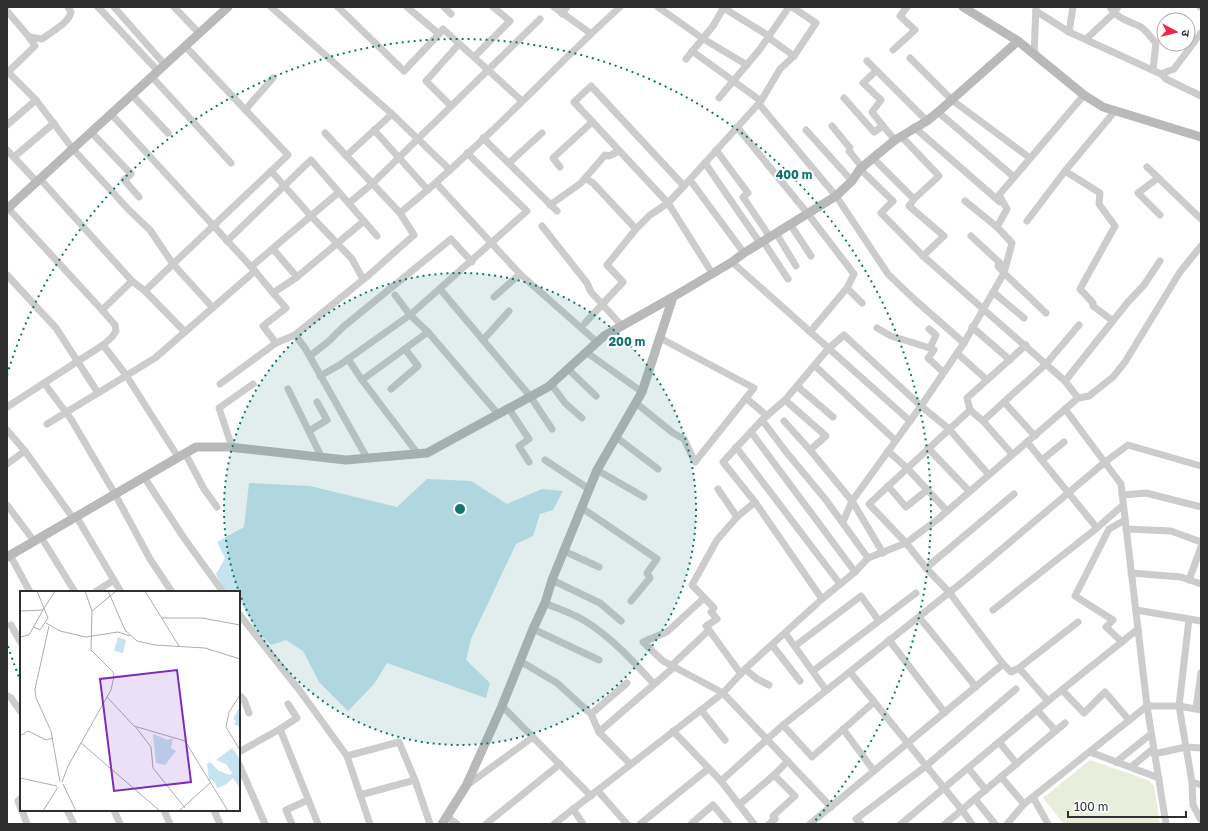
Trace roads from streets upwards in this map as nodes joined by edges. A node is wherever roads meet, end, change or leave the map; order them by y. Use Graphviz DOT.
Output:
graph roads {
  1 [pos="68,7"];
  2 [pos="98,7"];
  3 [pos="114,7"];
  4 [pos="174,7"];
  5 [pos="228,7"];
  6 [pos="271,7"];
  7 [pos="338,7"];
  8 [pos="407,7"];
  9 [pos="444,7"];
  10 [pos="493,7"];
  11 [pos="554,7"];
  12 [pos="567,7"];
  13 [pos="620,7"];
  14 [pos="658,7"];
  15 [pos="723,7"];
  16 [pos="790,7"];
  17 [pos="907,7"];
  18 [pos="964,7"];
  19 [pos="1073,7"];
  20 [pos="1118,7"];
  21 [pos="1036,9"];
  22 [pos="1112,10"];
  23 [pos="7,11"];
  24 [pos="451,14"];
  25 [pos="562,14"];
  26 [pos="540,19"];
  27 [pos="1069,32"];
  28 [pos="199,33"];
  29 [pos="590,33"];
  30 [pos="1201,33"];
  31 [pos="439,34"];
  32 [pos="29,37"];
  33 [pos="769,37"];
  34 [pos="702,38"];
  35 [pos="1086,39"];
  36 [pos="1018,41"];
  37 [pos="459,44"];
  38 [pos="185,46"];
  39 [pos="893,50"];
  40 [pos="692,51"];
  41 [pos="1034,55"];
  42 [pos="794,56"];
  43 [pos="474,57"];
  44 [pos="910,58"];
  45 [pos="686,59"];
  46 [pos="867,61"];
  47 [pos="746,65"];
  48 [pos="488,70"];
  49 [pos="1153,70"];
  50 [pos="158,71"];
  51 [pos="876,71"];
  52 [pos="7,72"];
  53 [pos="1161,74"];
  54 [pos="274,78"];
  55 [pos="733,81"];
  56 [pos="132,95"];
  57 [pos="1084,95"];
  58 [pos="1201,96"];
  59 [pos="718,98"];
  60 [pos="844,98"];
  61 [pos="36,100"];
  62 [pos="952,100"];
  63 [pos="522,101"];
  64 [pos="760,102"];
  65 [pos="451,106"];
  66 [pos="245,110"];
  67 [pos="1115,111"];
  68 [pos="938,112"];
  69 [pos="111,114"];
  70 [pos="392,114"];
  71 [pos="927,121"];
  72 [pos="591,122"];
  73 [pos="54,123"];
  74 [pos="7,125"];
  75 [pos="832,126"];
  76 [pos="883,126"];
  77 [pos="737,127"];
  78 [pos="914,127"];
  79 [pos="374,130"];
  80 [pos="806,130"];
  81 [pos="91,132"];
  82 [pos="168,133"];
  83 [pos="325,133"];
  84 [pos="542,133"];
  85 [pos="483,138"];
  86 [pos="898,138"];
  87 [pos="1201,138"];
  88 [pos="418,139"];
  89 [pos="73,149"];
  90 [pos="7,150"];
  91 [pos="716,150"];
  92 [pos="619,151"];
  93 [pos="467,153"];
  94 [pos="346,156"];
  95 [pos="14,157"];
  96 [pos="399,158"];
  97 [pos="873,158"];
  98 [pos="1030,158"];
  99 [pos="231,163"];
  100 [pos="509,163"];
  101 [pos="705,163"];
  102 [pos="560,167"];
  103 [pos="1147,167"];
  104 [pos="861,168"];
  105 [pos="450,170"];
  106 [pos="271,171"];
  107 [pos="1064,171"];
  108 [pos="1014,177"];
  109 [pos="585,178"];
  110 [pos="1158,178"];
  111 [pos="39,180"];
  112 [pos="690,180"];
  113 [pos="852,181"];
  114 [pos="436,183"];
  115 [pos="372,184"];
  116 [pos="284,186"];
  117 [pos="684,186"];
  118 [pos="428,190"];
  119 [pos="339,192"];
  120 [pos="836,196"];
  121 [pos="139,197"];
  122 [pos="914,199"];
  123 [pos="966,201"];
  124 [pos="668,202"];
  125 [pos="349,204"];
  126 [pos="550,205"];
  127 [pos="1005,206"];
  128 [pos="8,209"];
  129 [pos="557,211"];
  130 [pos="400,214"];
  131 [pos="808,214"];
  132 [pos="1160,215"];
  133 [pos="311,216"];
  134 [pos="1201,219"];
  135 [pos="364,221"];
  136 [pos="1027,221"];
  137 [pos="790,224"];
  138 [pos="214,226"];
  139 [pos="542,226"];
  140 [pos="997,227"];
  141 [pos="636,229"];
  142 [pos="378,236"];
  143 [pos="971,236"];
  144 [pos="767,239"];
  145 [pos="227,241"];
  146 [pos="336,243"];
  147 [pos="491,244"];
  148 [pos="1201,246"];
  149 [pos="273,249"];
  150 [pos="744,253"];
  151 [pos="811,256"];
  152 [pos="923,256"];
  153 [pos="1160,261"];
  154 [pos="472,262"];
  155 [pos="732,262"];
  156 [pos="173,264"];
  157 [pos="796,266"];
  158 [pos="253,269"];
  159 [pos="712,273"];
  160 [pos="1004,273"];
  161 [pos="520,274"];
  162 [pos="7,275"];
  163 [pos="297,277"];
  164 [pos="363,279"];
  165 [pos="788,279"];
  166 [pos="132,281"];
  167 [pos="847,288"];
  168 [pos="440,289"];
  169 [pos="145,291"];
  170 [pos="993,292"];
  171 [pos="273,293"];
  172 [pos="395,296"];
  173 [pos="494,297"];
  174 [pos="673,297"];
  175 [pos="862,303"];
  176 [pos="602,304"];
  177 [pos="213,308"];
  178 [pos="983,308"];
  179 [pos="102,310"];
  180 [pos="509,311"];
  181 [pos="1046,313"];
  182 [pos="410,315"];
  183 [pos="1024,318"];
  184 [pos="1113,321"];
  185 [pos="585,323"];
  186 [pos="1079,325"];
  187 [pos="622,326"];
  188 [pos="972,327"];
  189 [pos="877,328"];
  190 [pos="928,329"];
  191 [pos="185,332"];
  192 [pos="428,332"];
  193 [pos="810,332"];
  194 [pos="295,335"];
  195 [pos="660,338"];
  196 [pos="483,340"];
  197 [pos="597,342"];
  198 [pos="276,343"];
  199 [pos="964,343"];
  200 [pos="103,345"];
  201 [pos="1026,346"];
  202 [pos="930,348"];
  203 [pos="405,349"];
  204 [pos="828,349"];
  205 [pos="586,352"];
  206 [pos="957,353"];
  207 [pos="310,356"];
  208 [pos="348,358"];
  209 [pos="1010,360"];
  210 [pos="77,361"];
  211 [pos="1046,364"];
  212 [pos="815,366"];
  213 [pos="568,369"];
  214 [pos="944,372"];
  215 [pos="126,376"];
  216 [pos="320,376"];
  217 [pos="362,380"];
  218 [pos="987,380"];
  219 [pos="1064,381"];
  220 [pos="44,383"];
  221 [pos="220,384"];
  222 [pos="253,384"];
  223 [pos="551,384"];
  224 [pos="797,386"];
  225 [pos="288,388"];
  226 [pos="391,389"];
  227 [pos="642,392"];
  228 [pos="98,393"];
  229 [pos="530,396"];
  230 [pos="596,396"];
  231 [pos="746,398"];
  232 [pos="1078,398"];
  233 [pos="785,400"];
  234 [pos="317,402"];
  235 [pos="1004,402"];
  236 [pos="636,403"];
  237 [pos="921,406"];
  238 [pos="7,407"];
  239 [pos="509,408"];
  240 [pos="1065,409"];
  241 [pos="970,410"];
  242 [pos="67,412"];
  243 [pos="498,414"];
  244 [pos="834,417"];
  245 [pos="582,418"];
  246 [pos="764,418"];
  247 [pos="910,421"];
  248 [pos="983,421"];
  249 [pos="784,422"];
  250 [pos="47,424"];
  251 [pos="552,429"];
  252 [pos="949,429"];
  253 [pos="7,430"];
  254 [pos="309,431"];
  255 [pos="752,432"];
  256 [pos="1035,436"];
  257 [pos="616,437"];
  258 [pos="895,440"];
  259 [pos="1027,442"];
  260 [pos="1064,442"];
  261 [pos="232,447"];
  262 [pos="736,447"];
  263 [pos="928,448"];
  264 [pos="810,450"];
  265 [pos="25,451"];
  266 [pos="888,451"];
  267 [pos="418,454"];
  268 [pos="1012,454"];
  269 [pos="182,455"];
  270 [pos="322,458"];
  271 [pos="367,458"];
  272 [pos="545,460"];
  273 [pos="1042,460"];
  274 [pos="529,462"];
  275 [pos="1105,462"];
  276 [pos="7,464"];
  277 [pos="1201,466"];
  278 [pos="907,468"];
  279 [pos="658,469"];
  280 [pos="597,470"];
  281 [pos="988,474"];
  282 [pos="144,477"];
  283 [pos="888,486"];
  284 [pos="589,488"];
  285 [pos="718,489"];
  286 [pos="927,490"];
  287 [pos="969,491"];
  288 [pos="1068,492"];
  289 [pos="115,494"];
  290 [pos="1014,494"];
  291 [pos="1122,495"];
  292 [pos="644,497"];
  293 [pos="852,501"];
  294 [pos="755,502"];
  295 [pos="7,505"];
  296 [pos="1123,505"];
  297 [pos="217,507"];
  298 [pos="1201,507"];
  299 [pos="582,508"];
  300 [pos="947,511"];
  301 [pos="75,517"];
  302 [pos="737,517"];
  303 [pos="1125,520"];
  304 [pos="843,522"];
  305 [pos="1097,528"];
  306 [pos="1126,529"];
  307 [pos="37,539"];
  308 [pos="1201,542"];
  309 [pos="906,543"];
  310 [pos="1201,547"];
  311 [pos="564,550"];
  312 [pos="883,553"];
  313 [pos="9,556"];
  314 [pos="868,558"];
  315 [pos="1199,559"];
  316 [pos="599,567"];
  317 [pos="926,568"];
  318 [pos="855,572"];
  319 [pos="1131,573"];
  320 [pos="114,580"];
  321 [pos="552,580"];
  322 [pos="1189,580"];
  323 [pos="840,584"];
  324 [pos="1201,584"];
  325 [pos="29,591"];
  326 [pos="74,591"];
  327 [pos="97,591"];
  328 [pos="120,591"];
  329 [pos="171,591"];
  330 [pos="220,591"];
  331 [pos="949,592"];
  332 [pos="916,593"];
  333 [pos="704,598"];
  334 [pos="822,599"];
  335 [pos="631,601"];
  336 [pos="545,603"];
  337 [pos="993,610"];
  338 [pos="1136,610"];
  339 [pos="240,615"];
  340 [pos="919,617"];
  341 [pos="1189,619"];
  342 [pos="621,621"];
  343 [pos="880,621"];
  344 [pos="1201,621"];
  345 [pos="1078,622"];
  346 [pos="11,625"];
  347 [pos="533,628"];
  348 [pos="1138,629"];
  349 [pos="709,630"];
  350 [pos="785,633"];
  351 [pos="890,640"];
  352 [pos="20,641"];
  353 [pos="1122,642"];
  354 [pos="772,644"];
  355 [pos="794,646"];
  356 [pos="599,660"];
  357 [pos="520,661"];
  358 [pos="1003,664"];
  359 [pos="673,666"];
  360 [pos="1019,668"];
  361 [pos="813,671"];
  362 [pos="743,672"];
  363 [pos="850,672"];
  364 [pos="1201,673"];
  365 [pos="800,681"];
  366 [pos="627,683"];
  367 [pos="654,684"];
  368 [pos="769,685"];
  369 [pos="976,687"];
  370 [pos="1016,689"];
  371 [pos="826,690"];
  372 [pos="1062,690"];
  373 [pos="723,693"];
  374 [pos="7,696"];
  375 [pos="240,696"];
  376 [pos="1048,701"];
  377 [pos="874,702"];
  378 [pos="288,704"];
  379 [pos="502,706"];
  380 [pos="1147,706"];
  381 [pos="1179,706"];
  382 [pos="1199,709"];
  383 [pos="701,710"];
  384 [pos="1037,710"];
  385 [pos="20,711"];
  386 [pos="249,713"];
  387 [pos="945,713"];
  388 [pos="591,714"];
  389 [pos="1129,720"];
  390 [pos="1065,723"];
  391 [pos="783,725"];
  392 [pos="280,729"];
  393 [pos="843,729"];
  394 [pos="1056,731"];
  395 [pos="599,732"];
  396 [pos="672,732"];
  397 [pos="1152,734"];
  398 [pos="533,737"];
  399 [pos="768,739"];
  400 [pos="725,740"];
  401 [pos="999,742"];
  402 [pos="908,744"];
  403 [pos="1186,747"];
  404 [pos="1201,748"];
  405 [pos="240,751"];
  406 [pos="1154,751"];
  407 [pos="1090,752"];
  408 [pos="347,756"];
  409 [pos="788,761"];
  410 [pos="1116,762"];
  411 [pos="560,764"];
  412 [pos="630,764"];
  413 [pos="1017,764"];
  414 [pos="240,766"];
  415 [pos="926,766"];
  416 [pos="1131,767"];
  417 [pos="968,768"];
  418 [pos="708,769"];
  419 [pos="874,771"];
  420 [pos="774,775"];
  421 [pos="1001,777"];
  422 [pos="1158,778"];
  423 [pos="415,780"];
  424 [pos="721,781"];
  425 [pos="1192,782"];
  426 [pos="1201,785"];
  427 [pos="466,786"];
  428 [pos="944,788"];
  429 [pos="986,790"];
  430 [pos="598,791"];
  431 [pos="360,795"];
  432 [pos="590,796"];
  433 [pos="1033,797"];
  434 [pos="975,799"];
  435 [pos="308,800"];
  436 [pos="1024,804"];
  437 [pos="739,805"];
  438 [pos="831,807"];
  439 [pos="573,809"];
  440 [pos="962,810"];
  441 [pos="22,811"];
  442 [pos="68,811"];
  443 [pos="114,811"];
  444 [pos="164,811"];
  445 [pos="214,811"];
  446 [pos="908,818"];
  447 [pos="445,820"];
  448 [pos="1201,820"];
  449 [pos="856,822"];
  450 [pos="27,824"];
  451 [pos="74,824"];
  452 [pos="120,824"];
  453 [pos="170,824"];
  454 [pos="220,824"];
  455 [pos="265,824"];
  456 [pos="292,824"];
  457 [pos="318,824"];
  458 [pos="370,824"];
  459 [pos="430,824"];
  460 [pos="457,824"];
  461 [pos="486,824"];
  462 [pos="554,824"];
  463 [pos="583,824"];
  464 [pos="627,824"];
  465 [pos="640,824"];
  466 [pos="691,824"];
  467 [pos="729,824"];
  468 [pos="754,824"];
  469 [pos="769,824"];
  470 [pos="810,824"];
  471 [pos="901,824"];
  472 [pos="913,824"];
  473 [pos="945,824"];
  474 [pos="972,824"];
  475 [pos="995,824"];
  476 [pos="1009,824"];
  477 [pos="1048,824"];
  478 [pos="1166,824"];
  1 -- 32 [label="street"];
  2 -- 50 [label="street"];
  3 -- 50 [label="street"];
  4 -- 28 [label="street"];
  5 -- 28 [label="street"];
  6 -- 70 [label="street"];
  7 -- 31 [label="street"];
  8 -- 31 [label="street"];
  9 -- 24 [label="street"];
  10 -- 43 [label="street"];
  11 -- 25 [label="street"];
  12 -- 25 [label="street"];
  13 -- 29 [label="street"];
  14 -- 34 [label="street"];
  15 -- 33 [label="street"];
  15 -- 34 [label="street"];
  16 -- 33 [label="street"];
  16 -- 42 [label="street"];
  17 -- 39 [label="street"];
  18 -- 36 [label="street"];
  19 -- 27 [label="street"];
  20 -- 22 [label="street"];
  21 -- 27 [label="street"];
  21 -- 41 [label="street"];
  22 -- 35 [label="street"];
  22 -- 49 [label="street"];
  23 -- 32 [label="street"];
  25 -- 29 [label="street"];
  26 -- 48 [label="street"];
  27 -- 35 [label="street"];
  28 -- 38 [label="street"];
  29 -- 63 [label="street"];
  30 -- 53 [label="street"];
  31 -- 37 [label="street"];
  32 -- 52 [label="street"];
  33 -- 42 [label="street"];
  33 -- 47 [label="street"];
  34 -- 40 [label="street"];
  34 -- 47 [label="street"];
  35 -- 49 [label="street"];
  36 -- 41 [label="street"];
  36 -- 62 [label="street"];
  37 -- 43 [label="street"];
  37 -- 65 [label="street"];
  38 -- 50 [label="street"];
  38 -- 66 [label="street"];
  40 -- 45 [label="street"];
  40 -- 55 [label="street"];
  41 -- 57 [label="street"];
  42 -- 64 [label="street"];
  43 -- 48 [label="street"];
  44 -- 62 [label="street"];
  46 -- 51 [label="street"];
  47 -- 55 [label="street"];
  48 -- 63 [label="street"];
  48 -- 65 [label="street"];
  49 -- 53 [label="street"];
  50 -- 56 [label="street"];
  50 -- 99 [label="street"];
  51 -- 71 [label="street"];
  51 -- 76 [label="street"];
  52 -- 61 [label="street"];
  53 -- 58 [label="street"];
  54 -- 66 [label="street"];
  55 -- 59 [label="street"];
  55 -- 64 [label="street"];
  56 -- 69 [label="street"];
  56 -- 82 [label="street"];
  57 -- 67 [label="street"];
  57 -- 98 [label="street"];
  60 -- 76 [label="street"];
  61 -- 73 [label="street"];
  61 -- 74 [label="street"];
  62 -- 68 [label="street"];
  62 -- 98 [label="street"];
  63 -- 85 [label="street"];
  64 -- 77 [label="street"];
  64 -- 120 [label="street"];
  65 -- 88 [label="street"];
  66 -- 106 [label="street"];
  67 -- 87 [label="street"];
  67 -- 107 [label="street"];
  68 -- 71 [label="street"];
  68 -- 108 [label="street"];
  69 -- 81 [label="street"];
  69 -- 138 [label="street"];
  70 -- 79 [label="street"];
  70 -- 88 [label="street"];
  71 -- 78 [label="street"];
  72 -- 92 [label="street"];
  72 -- 102 [label="street"];
  72 -- 117 [label="street"];
  73 -- 89 [label="street"];
  73 -- 95 [label="street"];
  75 -- 104 [label="street"];
  76 -- 86 [label="street"];
  77 -- 91 [label="street"];
  77 -- 131 [label="street"];
  78 -- 86 [label="street"];
  78 -- 127 [label="street"];
  79 -- 94 [label="street"];
  79 -- 96 [label="street"];
  80 -- 113 [label="street"];
  81 -- 89 [label="street"];
  81 -- 121 [label="street"];
  83 -- 94 [label="street"];
  84 -- 100 [label="street"];
  85 -- 93 [label="street"];
  85 -- 100 [label="street"];
  86 -- 97 [label="street"];
  86 -- 122 [label="street"];
  88 -- 96 [label="street"];
  88 -- 105 [label="street"];
  89 -- 111 [label="street"];
  89 -- 156 [label="street"];
  90 -- 95 [label="street"];
  91 -- 101 [label="street"];
  91 -- 144 [label="street"];
  92 -- 109 [label="street"];
  92 -- 124 [label="street"];
  93 -- 105 [label="street"];
  93 -- 147 [label="street"];
  94 -- 115 [label="street"];
  95 -- 111 [label="street"];
  96 -- 115 [label="street"];
  96 -- 118 [label="street"];
  97 -- 104 [label="street"];
  97 -- 122 [label="street"];
  98 -- 108 [label="street"];
  100 -- 126 [label="street"];
  101 -- 112 [label="street"];
  101 -- 144 [label="street"];
  103 -- 110 [label="street"];
  104 -- 113 [label="street"];
  104 -- 152 [label="street"];
  105 -- 114 [label="street"];
  106 -- 116 [label="street"];
  106 -- 138 [label="street"];
  107 -- 136 [label="street"];
  107 -- 184 [label="street"];
  108 -- 127 [label="street"];
  109 -- 126 [label="street"];
  109 -- 141 [label="street"];
  110 -- 132 [label="street"];
  110 -- 134 [label="street"];
  111 -- 128 [label="street"];
  111 -- 166 [label="street"];
  112 -- 117 [label="street"];
  112 -- 150 [label="street"];
  113 -- 120 [label="street"];
  114 -- 118 [label="street"];
  114 -- 147 [label="street"];
  115 -- 125 [label="street"];
  115 -- 130 [label="street"];
  116 -- 119 [label="street"];
  116 -- 133 [label="street"];
  116 -- 145 [label="street"];
  117 -- 124 [label="street"];
  118 -- 130 [label="street"];
  119 -- 125 [label="street"];
  119 -- 133 [label="street"];
  120 -- 131 [label="street"];
  120 -- 199 [label="street"];
  122 -- 152 [label="street"];
  123 -- 140 [label="street"];
  124 -- 141 [label="street"];
  124 -- 159 [label="street"];
  125 -- 135 [label="street"];
  126 -- 129 [label="street"];
  127 -- 140 [label="street"];
  128 -- 179 [label="street"];
  130 -- 164 [label="street"];
  131 -- 137 [label="street"];
  131 -- 167 [label="street"];
  133 -- 146 [label="street"];
  133 -- 149 [label="street"];
  135 -- 142 [label="street"];
  135 -- 146 [label="street"];
  137 -- 144 [label="street"];
  137 -- 151 [label="street"];
  138 -- 145 [label="street"];
  138 -- 156 [label="street"];
  139 -- 176 [label="street"];
  140 -- 160 [label="street"];
  141 -- 176 [label="street"];
  143 -- 160 [label="street"];
  144 -- 150 [label="street"];
  144 -- 157 [label="street"];
  144 -- 165 [label="street"];
  145 -- 158 [label="street"];
  146 -- 163 [label="street"];
  146 -- 164 [label="street"];
  147 -- 154 [label="street"];
  147 -- 161 [label="street"];
  148 -- 232 [label="street"];
  149 -- 158 [label="street"];
  149 -- 163 [label="street"];
  150 -- 155 [label="street"];
  152 -- 178 [label="street"];
  153 -- 184 [label="street"];
  154 -- 168 [label="street"];
  154 -- 207 [label="street"];
  155 -- 159 [label="street"];
  155 -- 193 [label="street"];
  156 -- 169 [label="street"];
  156 -- 177 [label="street"];
  158 -- 171 [label="street"];
  158 -- 177 [label="street"];
  159 -- 174 [label="street"];
  160 -- 170 [label="street"];
  160 -- 181 [label="street"];
  161 -- 173 [label="street"];
  161 -- 197 [label="street"];
  162 -- 210 [label="street"];
  163 -- 171 [label="street"];
  164 -- 194 [label="street"];
  166 -- 169 [label="street"];
  166 -- 179 [label="street"];
  167 -- 175 [label="street"];
  167 -- 193 [label="street"];
  168 -- 182 [label="street"];
  168 -- 196 [label="street"];
  169 -- 191 [label="street"];
  170 -- 178 [label="street"];
  170 -- 183 [label="street"];
  171 -- 198 [label="street"];
  172 -- 182 [label="street"];
  174 -- 187 [label="street"];
  174 -- 195 [label="street"];
  176 -- 185 [label="street"];
  176 -- 187 [label="street"];
  177 -- 191 [label="street"];
  178 -- 188 [label="street"];
  178 -- 201 [label="street"];
  179 -- 200 [label="street"];
  180 -- 196 [label="street"];
  182 -- 192 [label="street"];
  182 -- 208 [label="street"];
  184 -- 219 [label="street"];
  186 -- 211 [label="street"];
  187 -- 197 [label="street"];
  188 -- 199 [label="street"];
  188 -- 209 [label="street"];
  189 -- 202 [label="street"];
  190 -- 202 [label="street"];
  191 -- 215 [label="street"];
  192 -- 203 [label="street"];
  192 -- 243 [label="street"];
  193 -- 204 [label="street"];
  194 -- 198 [label="street"];
  194 -- 207 [label="street"];
  195 -- 227 [label="street"];
  195 -- 231 [label="street"];
  196 -- 229 [label="street"];
  197 -- 205 [label="street"];
  198 -- 221 [label="street"];
  199 -- 206 [label="street"];
  200 -- 210 [label="street"];
  200 -- 215 [label="street"];
  201 -- 209 [label="street"];
  201 -- 211 [label="street"];
  202 -- 214 [label="street"];
  203 -- 217 [label="street"];
  203 -- 226 [label="street"];
  204 -- 212 [label="street"];
  204 -- 237 [label="street"];
  204 -- 247 [label="street"];
  205 -- 213 [label="street"];
  205 -- 227 [label="street"];
  206 -- 214 [label="street"];
  206 -- 218 [label="street"];
  207 -- 216 [label="street"];
  208 -- 216 [label="street"];
  208 -- 217 [label="street"];
  209 -- 218 [label="street"];
  210 -- 220 [label="street"];
  210 -- 228 [label="street"];
  211 -- 219 [label="street"];
  211 -- 235 [label="street"];
  212 -- 224 [label="street"];
  212 -- 258 [label="street"];
  213 -- 223 [label="street"];
  213 -- 230 [label="street"];
  214 -- 237 [label="street"];
  215 -- 228 [label="street"];
  215 -- 269 [label="street"];
  216 -- 271 [label="street"];
  217 -- 267 [label="street"];
  218 -- 241 [label="street"];
  219 -- 232 [label="street"];
  220 -- 238 [label="street"];
  220 -- 242 [label="street"];
  222 -- 261 [label="street"];
  223 -- 229 [label="street"];
  223 -- 245 [label="street"];
  224 -- 233 [label="street"];
  224 -- 244 [label="street"];
  225 -- 254 [label="street"];
  227 -- 236 [label="street"];
  228 -- 242 [label="street"];
  229 -- 239 [label="street"];
  229 -- 251 [label="street"];
  231 -- 236 [label="street"];
  231 -- 246 [label="street"];
  232 -- 240 [label="street"];
  233 -- 246 [label="street"];
  233 -- 264 [label="street"];
  234 -- 254 [label="street"];
  235 -- 248 [label="street"];
  235 -- 256 [label="street"];
  236 -- 257 [label="street"];
  237 -- 247 [label="street"];
  237 -- 252 [label="street"];
  239 -- 243 [label="street"];
  239 -- 274 [label="street"];
  240 -- 256 [label="street"];
  240 -- 275 [label="street"];
  241 -- 248 [label="street"];
  241 -- 252 [label="street"];
  242 -- 250 [label="street"];
  242 -- 289 [label="street"];
  243 -- 267 [label="street"];
  246 -- 255 [label="street"];
  246 -- 304 [label="street"];
  247 -- 258 [label="street"];
  248 -- 268 [label="street"];
  249 -- 264 [label="street"];
  252 -- 263 [label="street"];
  252 -- 281 [label="street"];
  253 -- 265 [label="street"];
  254 -- 270 [label="street"];
  255 -- 262 [label="street"];
  255 -- 318 [label="street"];
  256 -- 259 [label="street"];
  257 -- 279 [label="street"];
  257 -- 280 [label="street"];
  258 -- 266 [label="street"];
  259 -- 268 [label="street"];
  259 -- 273 [label="street"];
  260 -- 273 [label="street"];
  261 -- 269 [label="street"];
  261 -- 270 [label="street"];
  262 -- 294 [label="street"];
  262 -- 323 [label="street"];
  263 -- 278 [label="street"];
  263 -- 287 [label="street"];
  264 -- 293 [label="street"];
  265 -- 276 [label="street"];
  265 -- 301 [label="street"];
  266 -- 278 [label="street"];
  266 -- 293 [label="street"];
  267 -- 271 [label="street"];
  268 -- 281 [label="street"];
  269 -- 282 [label="street"];
  269 -- 297 [label="street"];
  270 -- 271 [label="street"];
  272 -- 284 [label="street"];
  273 -- 288 [label="street"];
  275 -- 277 [label="street"];
  275 -- 288 [label="street"];
  275 -- 291 [label="street"];
  278 -- 283 [label="street"];
  278 -- 286 [label="street"];
  280 -- 284 [label="street"];
  280 -- 292 [label="street"];
  281 -- 287 [label="street"];
  282 -- 289 [label="street"];
  282 -- 330 [label="street"];
  283 -- 286 [label="street"];
  283 -- 309 [label="street"];
  284 -- 299 [label="street"];
  285 -- 302 [label="street"];
  286 -- 300 [label="street"];
  287 -- 300 [label="street"];
  288 -- 305 [label="street"];
  288 -- 331 [label="street"];
  289 -- 301 [label="street"];
  289 -- 329 [label="street"];
  290 -- 317 [label="street"];
  291 -- 296 [label="street"];
  291 -- 298 [label="street"];
  293 -- 304 [label="street"];
  293 -- 312 [label="street"];
  294 -- 302 [label="street"];
  294 -- 334 [label="street"];
  295 -- 307 [label="street"];
  296 -- 303 [label="street"];
  296 -- 305 [label="street"];
  299 -- 311 [label="street"];
  299 -- 335 [label="street"];
  300 -- 309 [label="street"];
  301 -- 307 [label="street"];
  301 -- 320 [label="street"];
  302 -- 333 [label="street"];
  303 -- 306 [label="street"];
  303 -- 353 [label="street"];
  304 -- 314 [label="street"];
  305 -- 337 [label="street"];
  306 -- 308 [label="street"];
  306 -- 319 [label="street"];
  307 -- 313 [label="street"];
  307 -- 326 [label="street"];
  309 -- 312 [label="street"];
  309 -- 317 [label="street"];
  310 -- 315 [label="street"];
  311 -- 316 [label="street"];
  311 -- 321 [label="street"];
  312 -- 314 [label="street"];
  313 -- 325 [label="street"];
  314 -- 318 [label="street"];
  315 -- 322 [label="street"];
  317 -- 331 [label="street"];
  318 -- 323 [label="street"];
  319 -- 322 [label="street"];
  319 -- 338 [label="street"];
  320 -- 327 [label="street"];
  320 -- 328 [label="street"];
  321 -- 336 [label="street"];
  321 -- 342 [label="street"];
  322 -- 324 [label="street"];
  323 -- 334 [label="street"];
  331 -- 340 [label="street"];
  331 -- 358 [label="street"];
  332 -- 343 [label="street"];
  333 -- 349 [label="street"];
  333 -- 359 [label="street"];
  334 -- 350 [label="street"];
  336 -- 347 [label="street"];
  336 -- 367 [label="street"];
  338 -- 341 [label="street"];
  338 -- 348 [label="street"];
  339 -- 408 [label="street"];
  340 -- 351 [label="street"];
  340 -- 369 [label="street"];
  341 -- 344 [label="street"];
  341 -- 381 [label="street"];
  343 -- 355 [label="street"];
  343 -- 361 [label="street"];
  345 -- 360 [label="street"];
  346 -- 352 [label="street"];
  347 -- 356 [label="street"];
  347 -- 357 [label="street"];
  348 -- 353 [label="street"];
  348 -- 380 [label="street"];
  349 -- 359 [label="street"];
  349 -- 362 [label="street"];
  350 -- 354 [label="street"];
  350 -- 355 [label="street"];
  351 -- 363 [label="street"];
  351 -- 387 [label="street"];
  353 -- 372 [label="street"];
  354 -- 362 [label="street"];
  354 -- 365 [label="street"];
  355 -- 361 [label="street"];
  357 -- 379 [label="street"];
  357 -- 388 [label="street"];
  358 -- 360 [label="street"];
  358 -- 369 [label="street"];
  359 -- 367 [label="street"];
  359 -- 373 [label="street"];
  360 -- 376 [label="street"];
  361 -- 371 [label="street"];
  362 -- 368 [label="street"];
  362 -- 373 [label="street"];
  363 -- 371 [label="street"];
  363 -- 377 [label="street"];
  364 -- 382 [label="street"];
  366 -- 388 [label="street"];
  367 -- 395 [label="street"];
  369 -- 387 [label="street"];
  370 -- 415 [label="street"];
  371 -- 391 [label="street"];
  372 -- 376 [label="street"];
  372 -- 389 [label="street"];
  373 -- 383 [label="street"];
  373 -- 399 [label="street"];
  374 -- 385 [label="street"];
  375 -- 386 [label="street"];
  376 -- 384 [label="street"];
  377 -- 393 [label="street"];
  377 -- 402 [label="street"];
  378 -- 392 [label="street"];
  379 -- 398 [label="street"];
  379 -- 427 [label="street"];
  380 -- 381 [label="street"];
  380 -- 389 [label="street"];
  380 -- 397 [label="street"];
  381 -- 382 [label="street"];
  381 -- 403 [label="street"];
  383 -- 396 [label="street"];
  383 -- 400 [label="street"];
  384 -- 394 [label="street"];
  384 -- 401 [label="street"];
  387 -- 402 [label="street"];
  388 -- 395 [label="street"];
  389 -- 407 [label="street"];
  390 -- 394 [label="street"];
  391 -- 393 [label="street"];
  391 -- 399 [label="street"];
  392 -- 405 [label="street"];
  392 -- 435 [label="street"];
  393 -- 419 [label="street"];
  394 -- 413 [label="street"];
  395 -- 412 [label="street"];
  396 -- 412 [label="street"];
  396 -- 418 [label="street"];
  397 -- 406 [label="street"];
  397 -- 410 [label="street"];
  398 -- 411 [label="street"];
  398 -- 427 [label="street"];
  399 -- 409 [label="street"];
  399 -- 424 [label="street"];
  401 -- 413 [label="street"];
  401 -- 417 [label="street"];
  402 -- 415 [label="street"];
  402 -- 419 [label="street"];
  403 -- 404 [label="street"];
  403 -- 406 [label="street"];
  403 -- 425 [label="street"];
  406 -- 416 [label="street"];
  406 -- 422 [label="street"];
  407 -- 410 [label="street"];
  407 -- 433 [label="street"];
  408 -- 423 [label="street"];
  408 -- 431 [label="street"];
  409 -- 420 [label="street"];
  409 -- 438 [label="street"];
  410 -- 416 [label="street"];
  411 -- 432 [label="street"];
  411 -- 461 [label="street"];
  412 -- 430 [label="street"];
  413 -- 421 [label="street"];
  414 -- 455 [label="street"];
  415 -- 428 [label="street"];
  415 -- 449 [label="street"];
  416 -- 422 [label="street"];
  417 -- 428 [label="street"];
  417 -- 429 [label="street"];
  418 -- 424 [label="street"];
  418 -- 465 [label="street"];
  419 -- 438 [label="street"];
  420 -- 437 [label="street"];
  420 -- 469 [label="street"];
  421 -- 429 [label="street"];
  421 -- 436 [label="street"];
  422 -- 478 [label="street"];
  423 -- 431 [label="street"];
  423 -- 459 [label="street"];
  424 -- 437 [label="street"];
  425 -- 426 [label="street"];
  425 -- 448 [label="street"];
  427 -- 447 [label="street"];
  428 -- 440 [label="street"];
  428 -- 446 [label="street"];
  429 -- 434 [label="street"];
  430 -- 432 [label="street"];
  430 -- 464 [label="street"];
  431 -- 458 [label="street"];
  432 -- 439 [label="street"];
  433 -- 436 [label="street"];
  433 -- 477 [label="street"];
  434 -- 440 [label="street"];
  434 -- 475 [label="street"];
  435 -- 456 [label="street"];
  435 -- 457 [label="street"];
  436 -- 476 [label="street"];
  437 -- 468 [label="street"];
  438 -- 470 [label="street"];
  439 -- 462 [label="street"];
  439 -- 463 [label="street"];
  440 -- 473 [label="street"];
  440 -- 474 [label="street"];
  441 -- 450 [label="street"];
  442 -- 451 [label="street"];
  443 -- 452 [label="street"];
  444 -- 453 [label="street"];
  445 -- 454 [label="street"];
  446 -- 471 [label="street"];
  446 -- 472 [label="street"];
  447 -- 460 [label="street"];
  466 -- 467 [label="street"];
}
